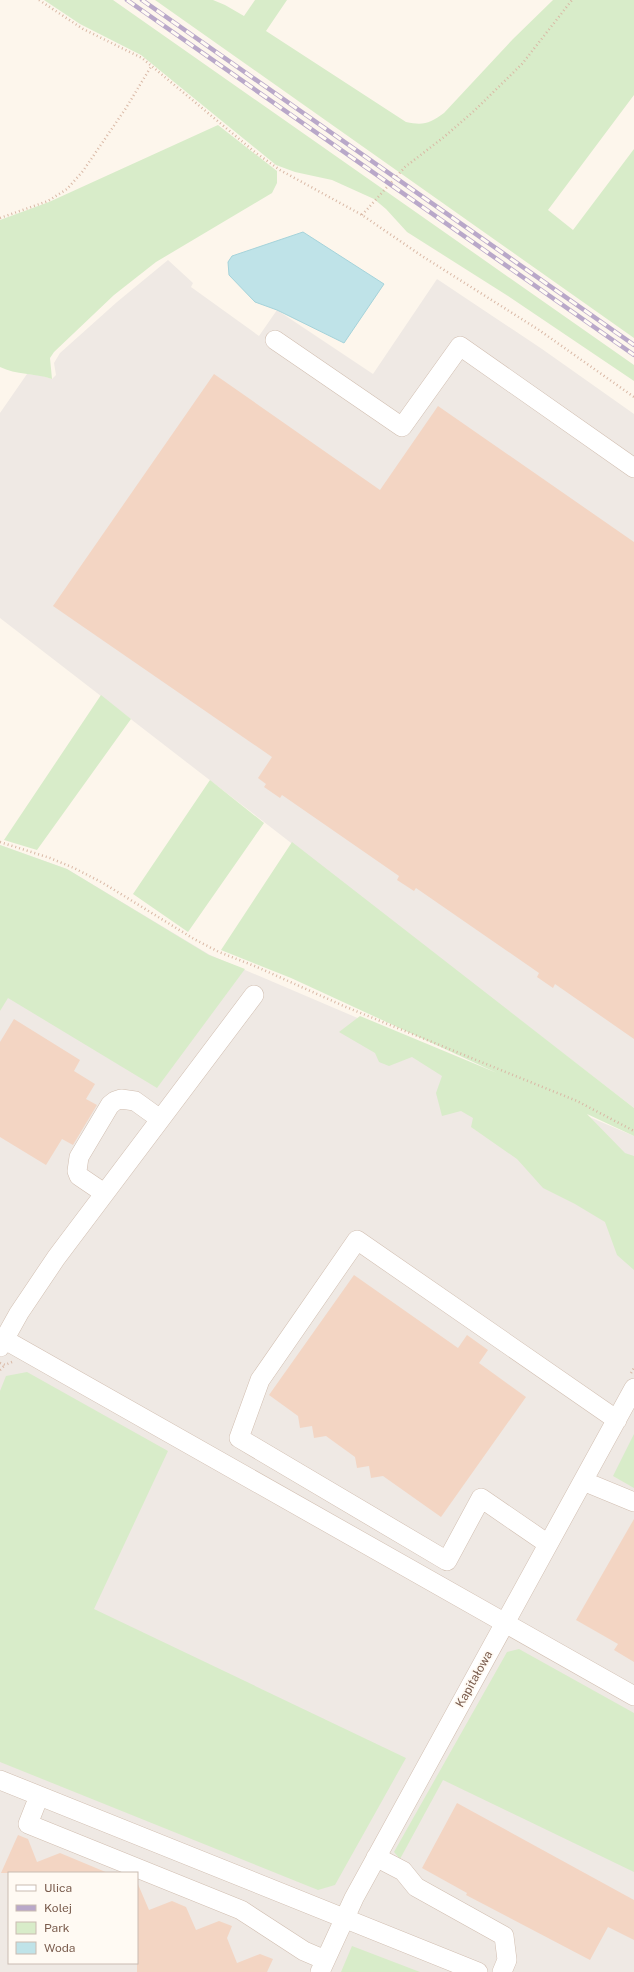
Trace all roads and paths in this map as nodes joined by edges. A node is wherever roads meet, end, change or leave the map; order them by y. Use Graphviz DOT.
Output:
graph roads {
  1 [pos="39,0"];
  2 [pos="572,0"];
  3 [pos="152,65"];
  4 [pos="362,215"];
  5 [pos="0,218"];
  6 [pos="275,340"];
  7 [pos="634,397"];
  8 [pos="634,468"];
  9 [pos="0,842"];
  10 [pos="254,995"];
  11 [pos="160,1119"];
  12 [pos="634,1131"];
  13 [pos="104,1192"];
  14 [pos="1,1341"];
  15 [pos="5,1365"];
  16 [pos="0,1370"];
  17 [pos="634,1388"];
  18 [pos="617,1420"];
  19 [pos="583,1481"];
  20 [pos="634,1502"];
  21 [pos="548,1544"];
  22 [pos="505,1622"];
  23 [pos="634,1696"];
  24 [pos="0,1780"];
  25 [pos="39,1796"];
  26 [pos="376,1857"];
  27 [pos="343,1918"];
  28 [pos="322,1966"];
  29 [pos="478,1972"];
  30 [pos="502,1972"];
  1 -- 3 [label="path"];
  2 -- 4 [label="path"];
  3 -- 4 [label="path"];
  3 -- 5 [label="path"];
  4 -- 7 [label="path"];
  6 -- 8 [label="street"];
  9 -- 12 [label="path"];
  10 -- 11 [label="street"];
  11 -- 13 [label="street"];
  11 -- 13 [label="street"];
  13 -- 14 [label="street"];
  14 -- 22 [label="street"];
  15 -- 16 [label="path"];
  17 -- 18 [label="street, Kapitałowa"];
  18 -- 19 [label="street, Kapitałowa"];
  18 -- 21 [label="street"];
  19 -- 20 [label="street"];
  19 -- 21 [label="street, Kapitałowa"];
  21 -- 22 [label="street, Kapitałowa"];
  22 -- 23 [label="street"];
  22 -- 26 [label="street, Kapitałowa"];
  24 -- 25 [label="street"];
  25 -- 27 [label="street"];
  25 -- 28 [label="street"];
  26 -- 27 [label="street, Kapitałowa"];
  26 -- 30 [label="street"];
  27 -- 28 [label="street, Kapitałowa"];
  27 -- 29 [label="street"];
}
